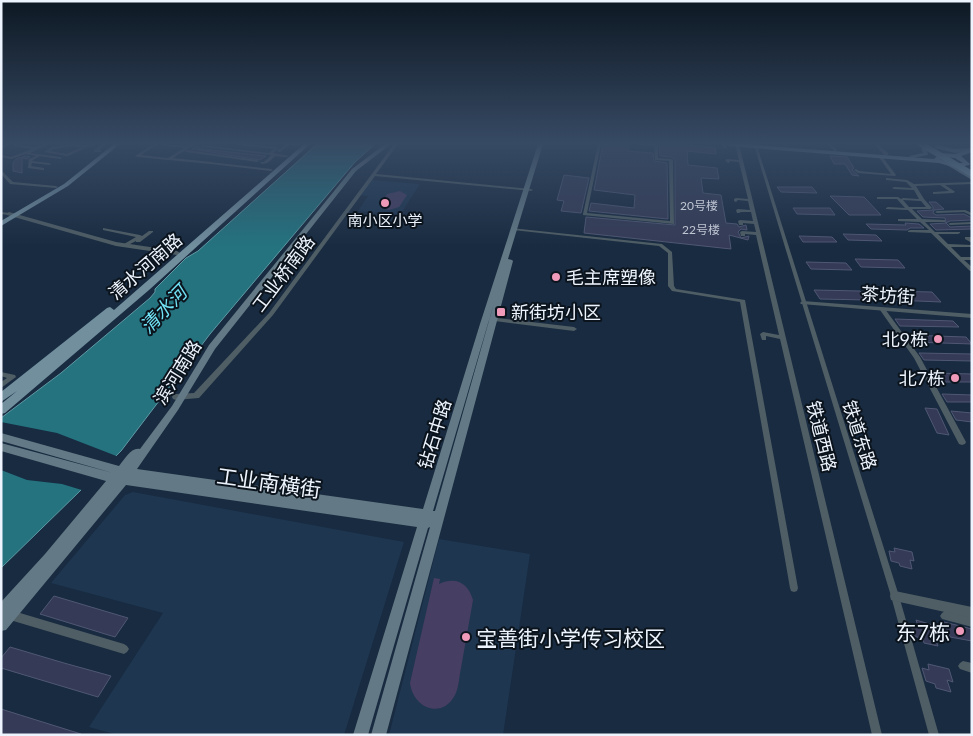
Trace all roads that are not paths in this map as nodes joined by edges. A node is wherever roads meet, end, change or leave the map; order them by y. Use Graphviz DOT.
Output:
graph roads {
  1 [pos="8,178"];
  2 [pos="67,178"];
  3 [pos="74,178"];
  4 [pos="261,178"];
  5 [pos="266,178"];
  6 [pos="347,178"];
  7 [pos="372,178"];
  8 [pos="411,178"];
  9 [pos="531,178"];
  10 [pos="532,178"];
  11 [pos="592,178"];
  12 [pos="671,178"];
  13 [pos="744,178"];
  14 [pos="767,178"];
  15 [pos="887,180"];
  16 [pos="908,180"];
  17 [pos="972,184"];
  18 [pos="942,185"];
  19 [pos="916,186"];
  20 [pos="924,186"];
  21 [pos="56,187"];
  22 [pos="894,188"];
  23 [pos="528,189"];
  24 [pos="934,193"];
  25 [pos="878,198"];
  26 [pos="903,199"];
  27 [pos="749,200"];
  28 [pos="922,200"];
  29 [pos="736,201"];
  30 [pos="888,208"];
  31 [pos="909,208"];
  32 [pos="752,211"];
  33 [pos="1,212"];
  34 [pos="739,212"];
  35 [pos="937,212"];
  36 [pos="13,215"];
  37 [pos="972,216"];
  38 [pos="1,219"];
  39 [pos="900,220"];
  40 [pos="921,220"];
  41 [pos="943,221"];
  42 [pos="755,223"];
  43 [pos="972,223"];
  44 [pos="1,224"];
  45 [pos="741,224"];
  46 [pos="950,224"];
  47 [pos="105,229"];
  48 [pos="516,229"];
  49 [pos="910,231"];
  50 [pos="151,232"];
  51 [pos="933,232"];
  52 [pos="958,233"];
  53 [pos="757,234"];
  54 [pos="743,235"];
  55 [pos="972,238"];
  56 [pos="971,244"];
  57 [pos="128,245"];
  58 [pos="946,245"];
  59 [pos="177,252"];
  60 [pos="960,258"];
  61 [pos="972,259"];
  62 [pos="972,270"];
  63 [pos="803,303"];
  64 [pos="882,310"];
  65 [pos="972,316"];
  66 [pos="489,319"];
  67 [pos="574,330"];
  68 [pos="782,337"];
  69 [pos="764,339"];
  70 [pos="1,374"];
  71 [pos="1,386"];
  72 [pos="178,397"];
  73 [pos="1,398"];
  74 [pos="1,410"];
  75 [pos="1,437"];
  76 [pos="962,442"];
  77 [pos="1,447"];
  78 [pos="122,476"];
  79 [pos="424,518"];
  80 [pos="437,520"];
  81 [pos="794,588"];
  82 [pos="895,596"];
  83 [pos="972,613"];
  84 [pos="3,616"];
  85 [pos="945,616"];
  86 [pos="972,622"];
  87 [pos="124,649"];
  88 [pos="360,735"];
  89 [pos="378,735"];
  90 [pos="877,735"];
  91 [pos="934,735"];
  1 -- 21 [label="street"];
  2 -- 21 [label="main road"];
  3 -- 36 [label="main road"];
  4 -- 59 [label="main road, 清水河南路"];
  5 -- 74 [label="main road, 清水河南路"];
  6 -- 72 [label="main road, 滨河南路"];
  7 -- 72 [label="street, 工业桥南路"];
  8 -- 23 [label="street"];
  9 -- 23 [label="main road, 钻石中路"];
  10 -- 23 [label="main road, 钻石中路"];
  11 -- 12 [label="street"];
  13 -- 27 [label="street, 铁道西路"];
  14 -- 63 [label="street, 铁道东路"];
  15 -- 19 [label="street"];
  16 -- 19 [label="street"];
  17 -- 18 [label="street"];
  18 -- 19 [label="street"];
  18 -- 20 [label="street"];
  18 -- 24 [label="street"];
  19 -- 22 [label="street"];
  19 -- 28 [label="street"];
  21 -- 36 [label="main road"];
  23 -- 48 [label="main road, 钻石中路"];
  25 -- 31 [label="street"];
  26 -- 28 [label="street"];
  27 -- 29 [label="street"];
  27 -- 32 [label="street, 铁道西路"];
  28 -- 31 [label="street"];
  30 -- 31 [label="street"];
  31 -- 40 [label="street"];
  32 -- 34 [label="street"];
  32 -- 42 [label="street, 铁道西路"];
  33 -- 36 [label="street"];
  35 -- 37 [label="street"];
  36 -- 38 [label="main road"];
  36 -- 44 [label="main road"];
  36 -- 57 [label="street"];
  39 -- 40 [label="street"];
  40 -- 41 [label="street"];
  40 -- 51 [label="street"];
  42 -- 45 [label="street"];
  42 -- 53 [label="street, 铁道西路"];
  43 -- 46 [label="street"];
  47 -- 57 [label="street"];
  48 -- 66 [label="main road, 钻石中路"];
  48 -- 81 [label="street"];
  49 -- 51 [label="street"];
  50 -- 57 [label="street"];
  51 -- 52 [label="street"];
  51 -- 58 [label="street"];
  53 -- 54 [label="street"];
  53 -- 68 [label="street, 铁道西路"];
  55 -- 56 [label="street"];
  56 -- 58 [label="street"];
  57 -- 59 [label="street"];
  58 -- 60 [label="street"];
  59 -- 73 [label="main road, 清水河南路"];
  60 -- 61 [label="street"];
  60 -- 62 [label="street"];
  63 -- 64 [label="street, 茶坊街"];
  63 -- 82 [label="street, 铁道东路"];
  64 -- 65 [label="street, 茶坊街"];
  64 -- 76 [label="street"];
  66 -- 67 [label="street"];
  66 -- 79 [label="main road, 钻石中路"];
  66 -- 80 [label="main road, 钻石中路"];
  68 -- 69 [label="street"];
  68 -- 90 [label="street, 铁道西路"];
  70 -- 71 [label="street"];
  72 -- 78 [label="main road, 滨河南路"];
  75 -- 78 [label="main road, 工业南横街"];
  77 -- 78 [label="main road, 工业南横街"];
  78 -- 79 [label="main road, 工业南横街"];
  78 -- 84 [label="main road, 滨河南路"];
  79 -- 80 [label="main road, 工业南横街"];
  79 -- 88 [label="main road, 钻石中路"];
  80 -- 89 [label="main road, 钻石中路"];
  82 -- 83 [label="street"];
  82 -- 91 [label="street, 铁道东路"];
  84 -- 87 [label="street"];
  85 -- 86 [label="street"];
}
